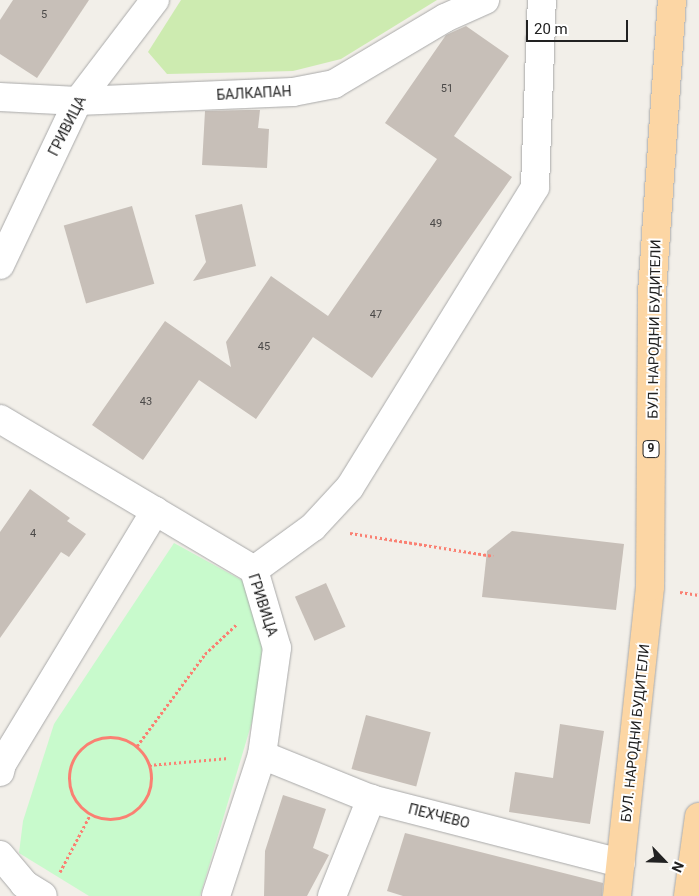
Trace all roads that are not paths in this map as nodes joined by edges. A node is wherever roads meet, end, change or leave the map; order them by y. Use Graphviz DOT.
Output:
graph roads {
  1 [pos="155,0"];
  2 [pos="485,0"];
  3 [pos="542,0"];
  4 [pos="672,0"];
  5 [pos="0,97"];
  6 [pos="78,101"];
  7 [pos="0,265"];
  8 [pos="0,419"];
  9 [pos="154,510"];
  10 [pos="254,570"];
  11 [pos="262,755"];
  12 [pos="1,766"];
  13 [pos="371,798"];
  14 [pos="699,817"];
  15 [pos="0,855"];
  16 [pos="621,863"];
  17 [pos="35,889"];
  18 [pos="216,896"];
  19 [pos="332,896"];
  20 [pos="617,896"];
  21 [pos="688,896"];
  1 -- 6 [label="street, ГРИВИЦА"];
  2 -- 6 [label="street, БАЛКАПАН"];
  3 -- 10 [label="street"];
  4 -- 16 [label="main road, БУЛ. НАРОДНИ БУДИТЕЛИ / 9"];
  5 -- 6 [label="street, БАЛКАПАН"];
  6 -- 7 [label="street, ГРИВИЦА"];
  8 -- 9 [label="street, ГРИВИЦА"];
  9 -- 10 [label="street, ГРИВИЦА"];
  9 -- 12 [label="street"];
  10 -- 11 [label="street, ГРИВИЦА"];
  11 -- 13 [label="street, ПЕХЧЕВО"];
  11 -- 18 [label="street, ГРИВИЦА"];
  13 -- 16 [label="street, ПЕХЧЕВО"];
  13 -- 19 [label="street"];
  14 -- 21 [label="main road"];
  15 -- 17 [label="street"];
  16 -- 20 [label="main road, БУЛ. НАРОДНИ БУДИТЕЛИ / 9"];
}
